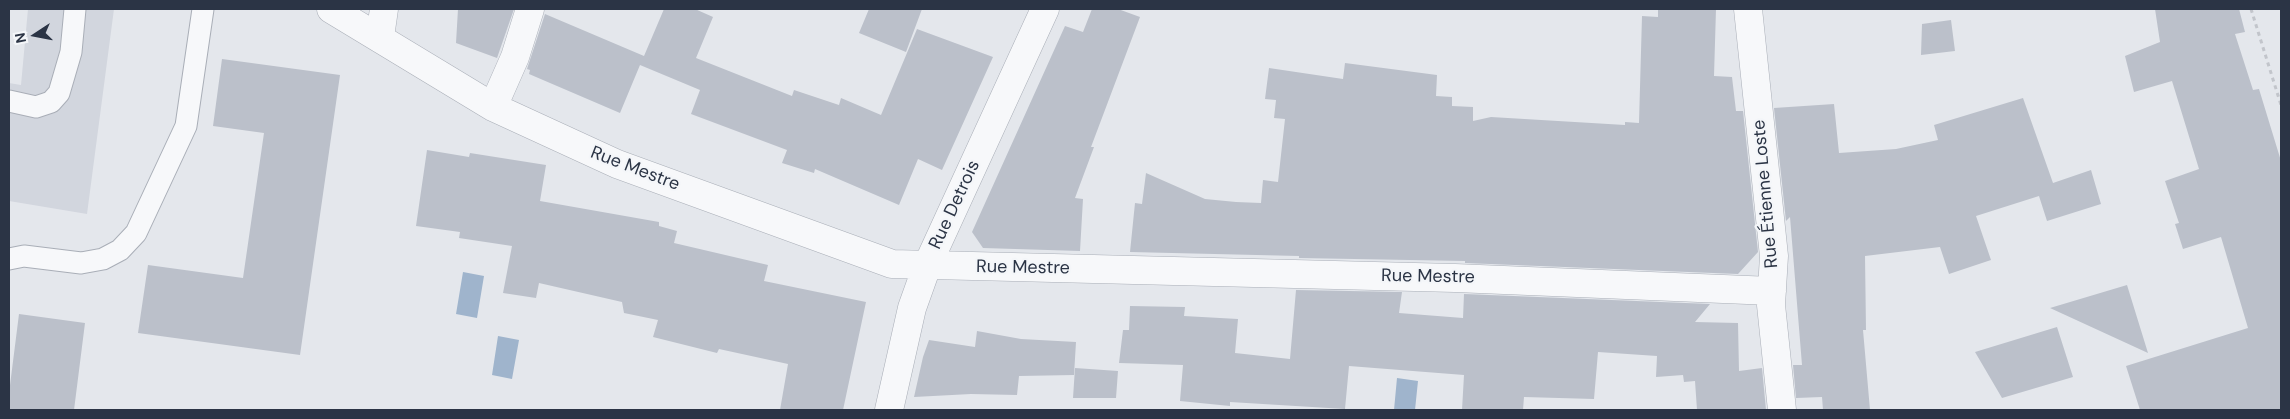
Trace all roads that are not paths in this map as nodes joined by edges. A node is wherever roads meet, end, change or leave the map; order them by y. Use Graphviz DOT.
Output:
graph roads {
  1 [pos="75,9"];
  2 [pos="203,9"];
  3 [pos="331,9"];
  4 [pos="384,9"];
  5 [pos="530,9"];
  6 [pos="1045,9"];
  7 [pos="1748,9"];
  8 [pos="380,37"];
  9 [pos="9,102"];
  10 [pos="493,107"];
  11 [pos="9,259"];
  12 [pos="927,266"];
  13 [pos="1772,291"];
  14 [pos="889,410"];
  15 [pos="1782,410"];
  1 -- 9 [label="lane"];
  2 -- 11 [label="lane"];
  3 -- 8 [label="street, Rue Mestre"];
  4 -- 8 [label="street"];
  5 -- 10 [label="street"];
  6 -- 12 [label="street, Rue Detrois"];
  7 -- 13 [label="street, Rue Étienne Loste"];
  8 -- 10 [label="street, Rue Mestre"];
  10 -- 12 [label="street, Rue Mestre"];
  12 -- 13 [label="street, Rue Mestre"];
  12 -- 14 [label="street, Rue Detrois"];
  13 -- 15 [label="street, Rue Étienne Loste"];
}
